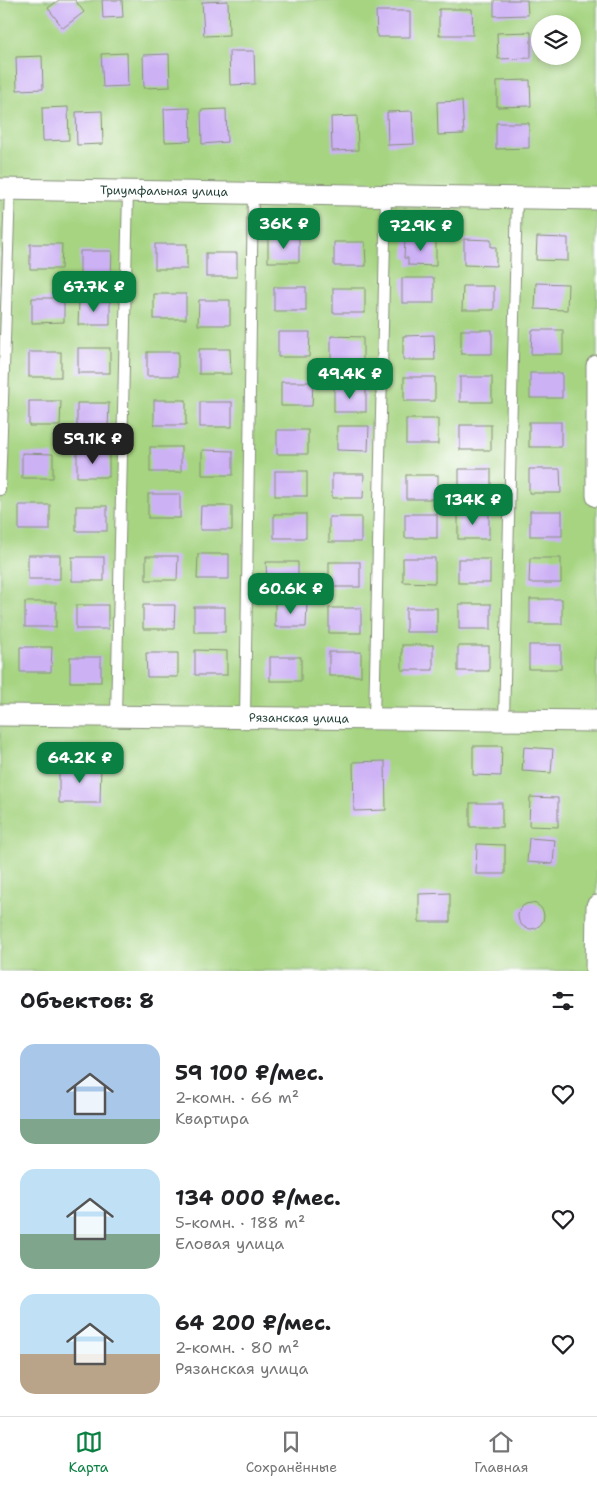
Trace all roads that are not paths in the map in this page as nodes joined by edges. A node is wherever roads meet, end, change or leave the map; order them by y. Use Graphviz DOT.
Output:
graph roads {
  1 [pos="5,189"];
  2 [pos="128,191"];
  3 [pos="253,192"];
  4 [pos="386,196"];
  5 [pos="516,197"];
  6 [pos="597,199"];
  7 [pos="597,366"];
  8 [pos="597,460"];
  9 [pos="0,490"];
  10 [pos="597,496"];
  11 [pos="0,715"];
  12 [pos="116,716"];
  13 [pos="245,718"];
  14 [pos="374,719"];
  15 [pos="504,720"];
  16 [pos="597,721"];
  17 [pos="597,906"];
  18 [pos="596,971"];
  1 -- 2 [label="street, Триумфальная улица"];
  1 -- 9 [label="lane"];
  2 -- 3 [label="street, Триумфальная улица"];
  2 -- 12 [label="lane"];
  3 -- 4 [label="street, Триумфальная улица"];
  3 -- 13 [label="lane"];
  4 -- 5 [label="street, Триумфальная улица"];
  4 -- 14 [label="lane"];
  5 -- 6 [label="street, Триумфальная улица"];
  5 -- 15 [label="lane"];
  7 -- 8 [label="street"];
  8 -- 10 [label="street"];
  11 -- 12 [label="street, Рязанская улица"];
  12 -- 13 [label="street, Рязанская улица"];
  13 -- 14 [label="street, Рязанская улица"];
  14 -- 15 [label="street, Рязанская улица"];
  15 -- 16 [label="street, Рязанская улица"];
  17 -- 18 [label="street"];
}
